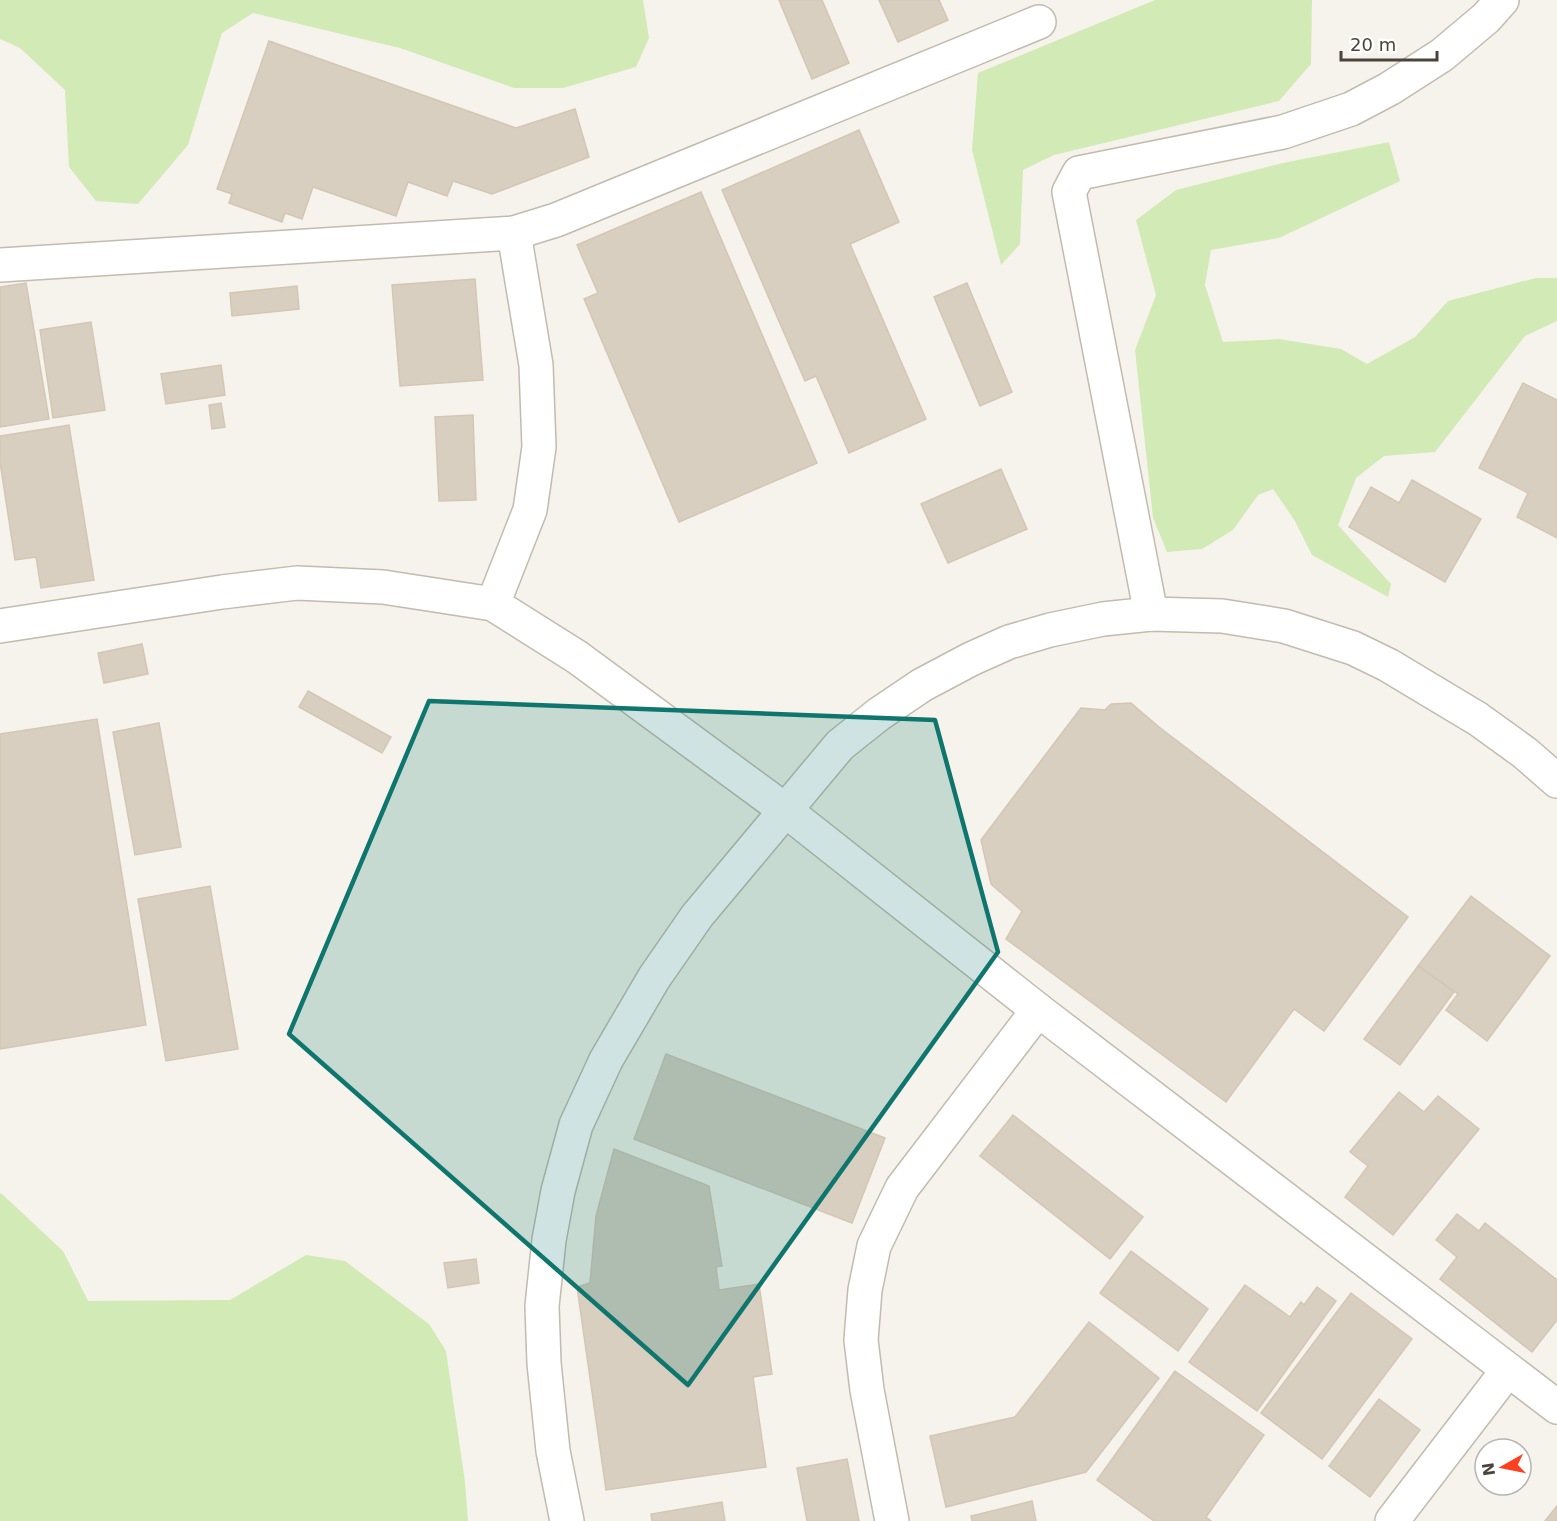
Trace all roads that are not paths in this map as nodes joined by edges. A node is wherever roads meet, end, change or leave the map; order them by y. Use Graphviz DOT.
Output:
graph roads {
  1 [pos="1502,0"];
  2 [pos="1039,22"];
  3 [pos="514,233"];
  4 [pos="0,265"];
  5 [pos="493,604"];
  6 [pos="1151,614"];
  7 [pos="0,626"];
  8 [pos="1557,782"];
  9 [pos="785,810"];
  10 [pos="1038,1010"];
  11 [pos="1508,1370"];
  12 [pos="1557,1407"];
  13 [pos="567,1521"];
  14 [pos="892,1521"];
  15 [pos="1392,1521"];
  1 -- 6 [label="street"];
  2 -- 3 [label="street"];
  3 -- 4 [label="street"];
  3 -- 5 [label="street"];
  5 -- 7 [label="street"];
  5 -- 9 [label="street"];
  6 -- 8 [label="street"];
  6 -- 9 [label="street"];
  9 -- 10 [label="street"];
  9 -- 13 [label="street"];
  10 -- 11 [label="street"];
  10 -- 14 [label="street"];
  11 -- 12 [label="street"];
  11 -- 15 [label="street"];
}
